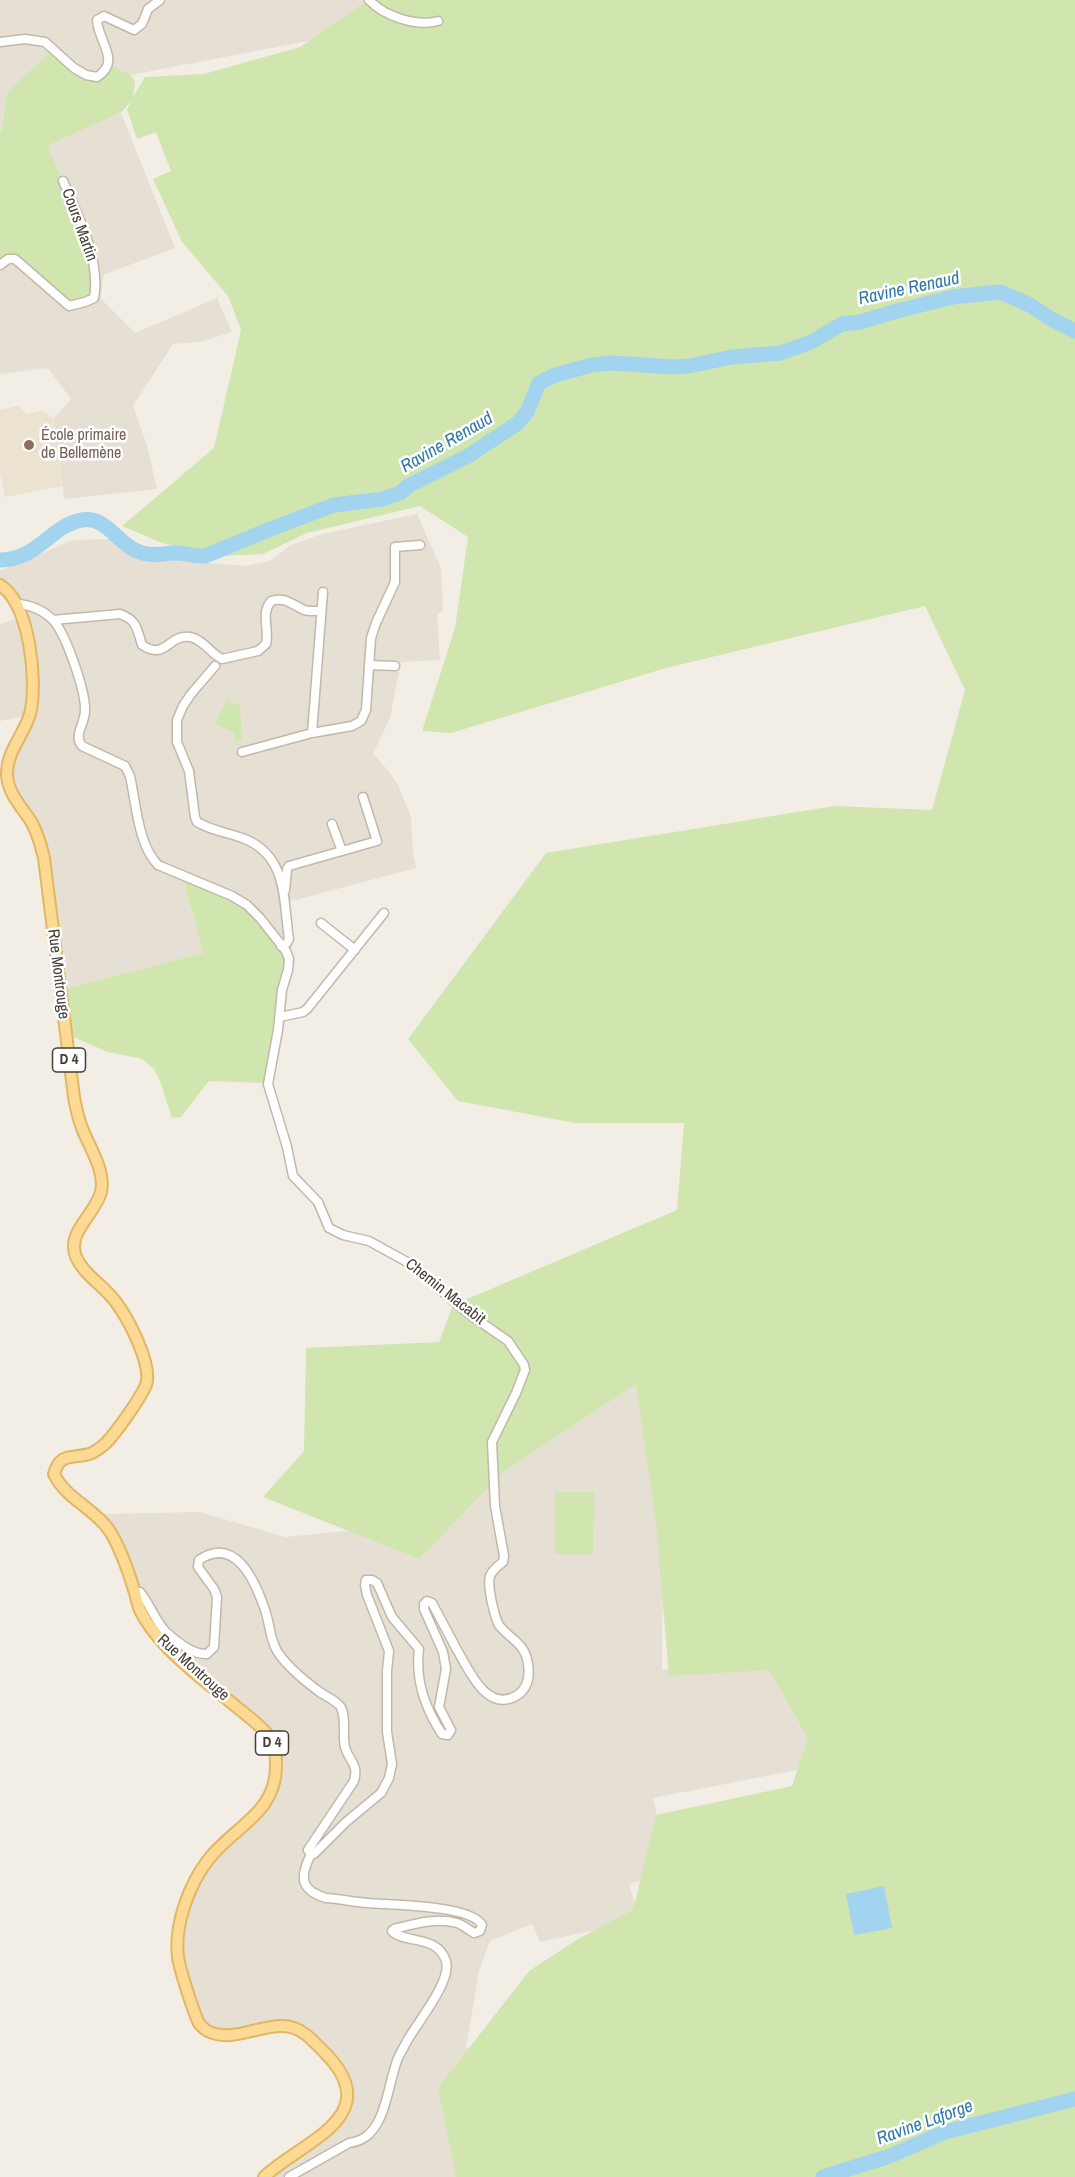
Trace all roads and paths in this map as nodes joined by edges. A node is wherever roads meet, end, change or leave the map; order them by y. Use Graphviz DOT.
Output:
graph roads {
  1 [pos="159,0"];
  2 [pos="369,0"];
  3 [pos="438,21"];
  4 [pos="0,42"];
  5 [pos="63,182"];
  6 [pos="0,265"];
  7 [pos="420,545"];
  8 [pos="0,585"];
  9 [pos="323,592"];
  10 [pos="16,604"];
  11 [pos="321,611"];
  12 [pos="53,620"];
  13 [pos="369,665"];
  14 [pos="214,666"];
  15 [pos="396,666"];
  16 [pos="312,733"];
  17 [pos="242,752"];
  18 [pos="363,797"];
  19 [pos="332,824"];
  20 [pos="342,851"];
  21 [pos="283,896"];
  22 [pos="384,914"];
  23 [pos="321,923"];
  24 [pos="281,946"];
  25 [pos="355,950"];
  26 [pos="280,1017"];
  27 [pos="135,1593"];
  28 [pos="311,1854"];
  29 [pos="264,2177"];
  30 [pos="289,2177"];
  1 -- 4 [label="street"];
  2 -- 3 [label="street"];
  5 -- 6 [label="street, Cours Martin"];
  7 -- 13 [label="street"];
  8 -- 10 [label="main road, Rue Montrouge / D 4"];
  9 -- 11 [label="street"];
  10 -- 12 [label="street"];
  10 -- 27 [label="main road, Rue Montrouge / D 4"];
  11 -- 12 [label="street"];
  11 -- 16 [label="street"];
  12 -- 24 [label="street, Chemin Macabit"];
  13 -- 15 [label="street"];
  13 -- 16 [label="street"];
  14 -- 21 [label="street, Chemin Macabit"];
  16 -- 17 [label="street"];
  18 -- 20 [label="street"];
  19 -- 20 [label="street"];
  20 -- 21 [label="street"];
  21 -- 24 [label="street, Chemin Macabit"];
  22 -- 25 [label="street"];
  23 -- 25 [label="street"];
  24 -- 26 [label="street, Chemin Macabit"];
  25 -- 26 [label="street"];
  26 -- 28 [label="street, Chemin Macabit"];
  27 -- 28 [label="street"];
  27 -- 29 [label="main road, Rue Montrouge / D 4"];
  28 -- 30 [label="street"];
}
